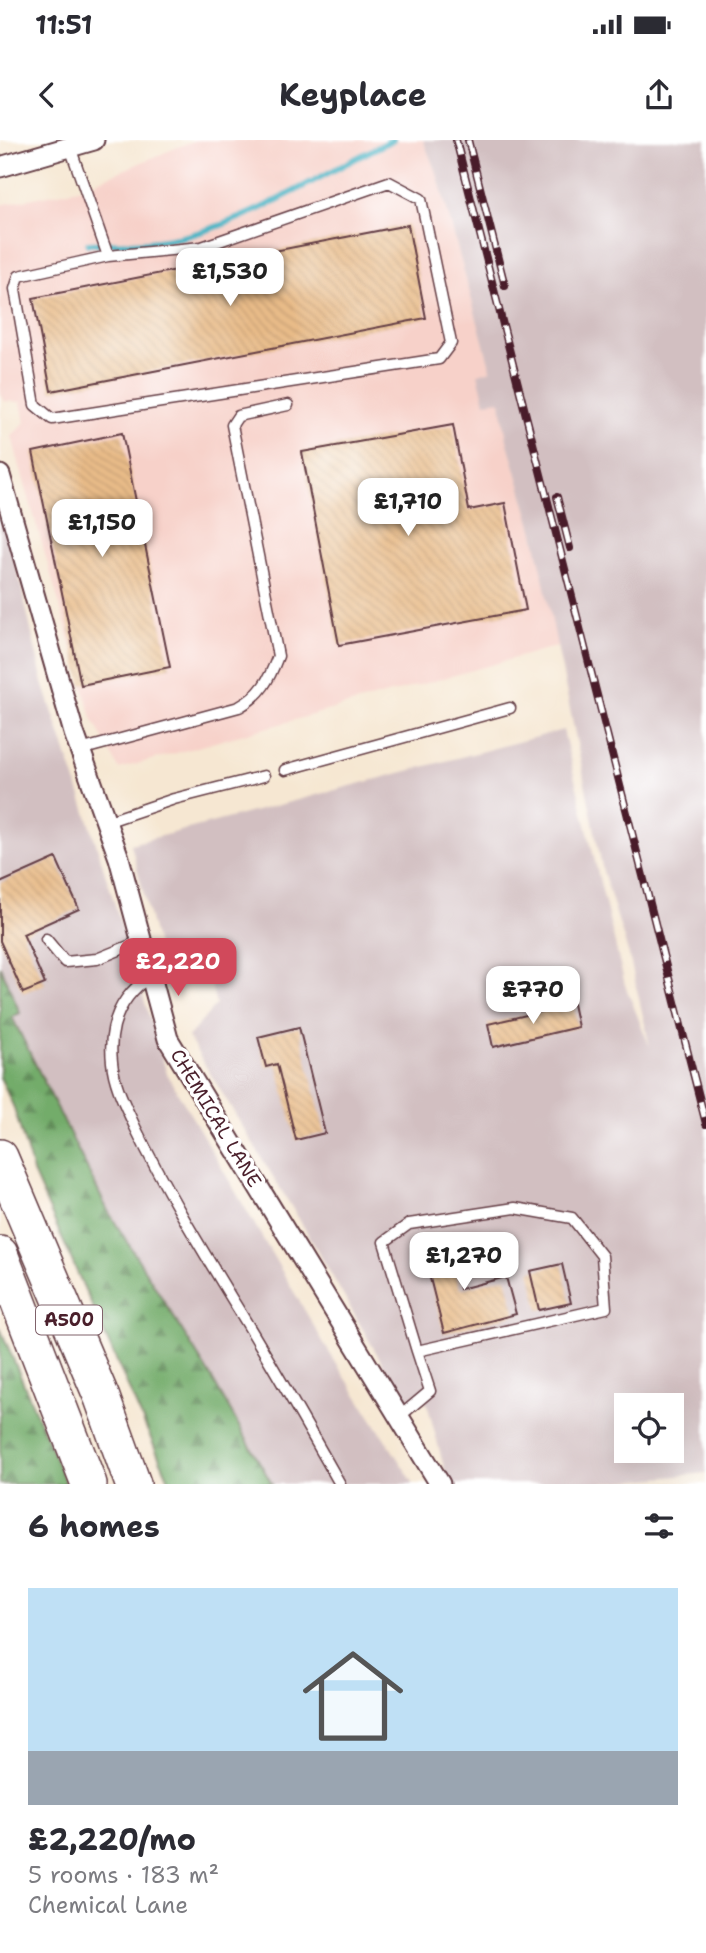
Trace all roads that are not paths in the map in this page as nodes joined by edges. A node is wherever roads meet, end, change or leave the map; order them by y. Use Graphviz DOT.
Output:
graph roads {
  1 [pos="94,140"];
  2 [pos="70,147"];
  3 [pos="0,167"];
  4 [pos="108,256"];
  5 [pos="288,405"];
  6 [pos="0,475"];
  7 [pos="510,708"];
  8 [pos="79,750"];
  9 [pos="285,770"];
  10 [pos="264,776"];
  11 [pos="106,822"];
  12 [pos="46,939"];
  13 [pos="141,941"];
  14 [pos="151,975"];
  15 [pos="0,1137"];
  16 [pos="0,1157"];
  17 [pos="28,1221"];
  18 [pos="0,1254"];
  19 [pos="417,1351"];
  20 [pos="399,1417"];
  21 [pos="89,1484"];
  22 [pos="134,1484"];
  23 [pos="340,1484"];
  24 [pos="440,1484"];
  1 -- 2 [label="street"];
  2 -- 3 [label="street"];
  2 -- 4 [label="lane"];
  4 -- 4 [label="lane"];
  5 -- 8 [label="lane"];
  6 -- 8 [label="street, CHEMICAL LANE"];
  7 -- 9 [label="lane"];
  8 -- 11 [label="street, CHEMICAL LANE"];
  10 -- 11 [label="lane"];
  11 -- 13 [label="street, CHEMICAL LANE"];
  12 -- 13 [label="lane"];
  13 -- 14 [label="street, CHEMICAL LANE"];
  14 -- 20 [label="street, CHEMICAL LANE"];
  14 -- 23 [label="lane"];
  15 -- 17 [label="highway"];
  16 -- 17 [label="highway, A500"];
  17 -- 22 [label="highway, A500"];
  18 -- 21 [label="highway, A500"];
  19 -- 19 [label="lane"];
  19 -- 20 [label="lane"];
  20 -- 24 [label="street, CHEMICAL LANE"];
}
